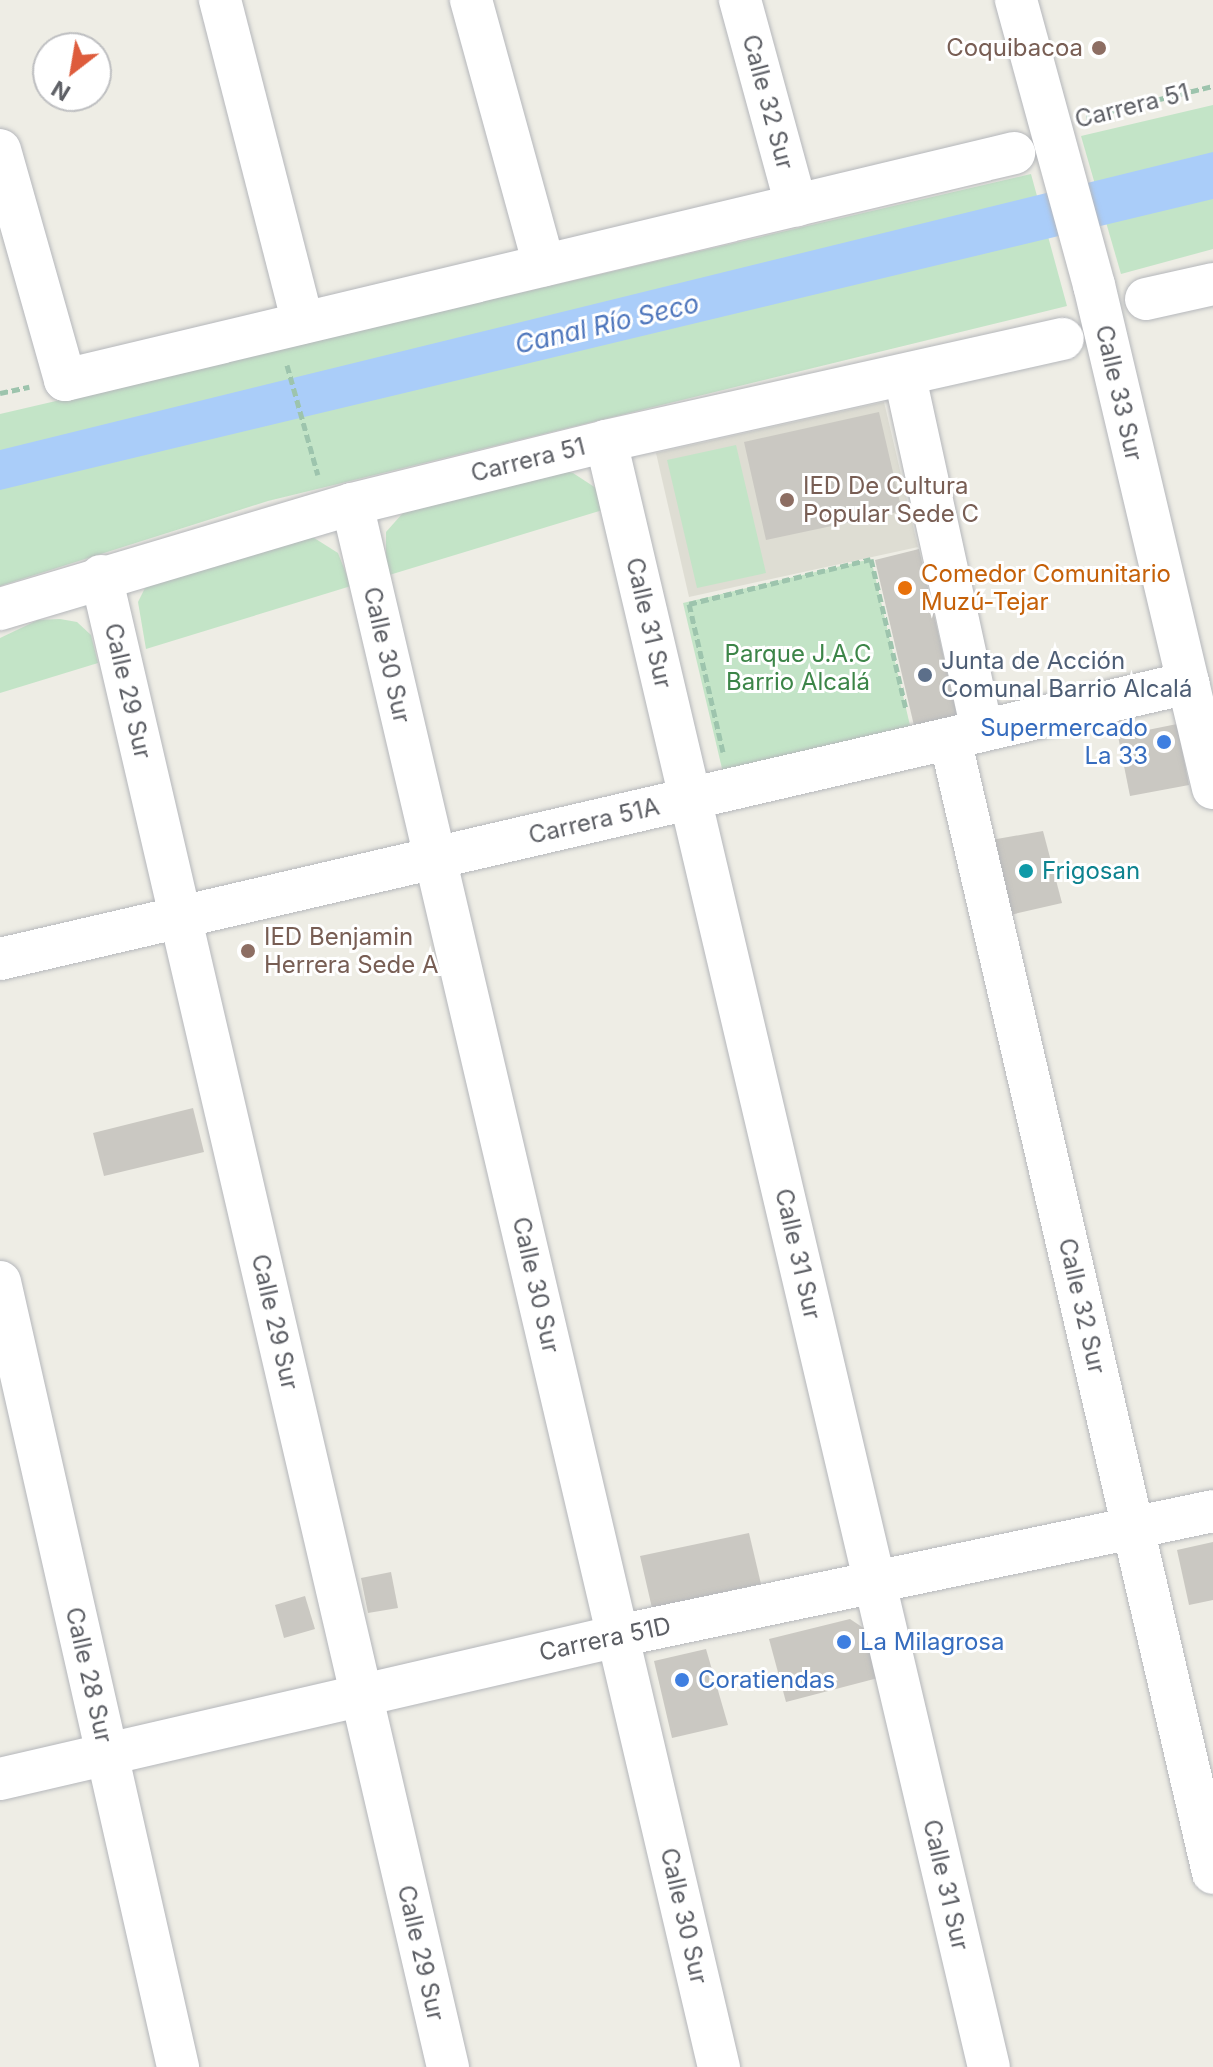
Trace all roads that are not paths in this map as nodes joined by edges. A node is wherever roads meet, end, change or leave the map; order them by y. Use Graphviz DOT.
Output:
graph roads {
  1 [pos="220,0"];
  2 [pos="471,0"];
  3 [pos="740,0"];
  4 [pos="1016,0"];
  5 [pos="0,150"];
  6 [pos="1014,153"];
  7 [pos="796,205"];
  8 [pos="544,265"];
  9 [pos="1213,284"];
  10 [pos="1146,299"];
  11 [pos="303,323"];
  12 [pos="1063,339"];
  13 [pos="905,377"];
  14 [pos="606,441"];
  15 [pos="352,504"];
  16 [pos="101,576"];
  17 [pos="0,609"];
  18 [pos="1188,683"];
  19 [pos="966,735"];
  20 [pos="1213,788"];
  21 [pos="691,798"];
  22 [pos="435,858"];
  23 [pos="180,917"];
  24 [pos="0,959"];
  25 [pos="0,1282"];
  26 [pos="1213,1511"];
  27 [pos="1133,1527"];
  28 [pos="875,1581"];
  29 [pos="618,1636"];
  30 [pos="361,1694"];
  31 [pos="107,1753"];
  32 [pos="0,1779"];
  33 [pos="1213,1873"];
  34 [pos="178,2067"];
  35 [pos="448,2067"];
  36 [pos="719,2067"];
  37 [pos="989,2067"];
  1 -- 11 [label="street"];
  2 -- 8 [label="street"];
  3 -- 7 [label="street, Calle 32 Sur"];
  4 -- 18 [label="street, Calle 33 Sur"];
  5 -- 11 [label="street"];
  6 -- 7 [label="street"];
  7 -- 8 [label="street"];
  8 -- 11 [label="street"];
  9 -- 10 [label="street"];
  12 -- 13 [label="street, Carrera 51"];
  13 -- 14 [label="street, Carrera 51"];
  13 -- 19 [label="street, Calle 32 Sur"];
  14 -- 15 [label="street, Carrera 51"];
  14 -- 21 [label="street, Calle 31 Sur"];
  15 -- 16 [label="street, Carrera 51"];
  15 -- 22 [label="street, Calle 30 Sur"];
  16 -- 17 [label="street, Carrera 51"];
  16 -- 23 [label="street, Calle 29 Sur"];
  18 -- 19 [label="street, Carrera 51A"];
  18 -- 20 [label="street, Calle 33 Sur"];
  19 -- 21 [label="street, Carrera 51A"];
  19 -- 27 [label="street, Calle 32 Sur"];
  21 -- 22 [label="street, Carrera 51A"];
  21 -- 28 [label="street, Calle 31 Sur"];
  22 -- 23 [label="street, Carrera 51A"];
  22 -- 29 [label="street, Calle 30 Sur"];
  23 -- 24 [label="street, Carrera 51A"];
  23 -- 30 [label="street, Calle 29 Sur"];
  25 -- 31 [label="street, Calle 28 Sur"];
  26 -- 27 [label="street, Carrera 51D"];
  27 -- 28 [label="street, Carrera 51D"];
  27 -- 33 [label="street, Calle 32 Sur"];
  28 -- 29 [label="street, Carrera 51D"];
  28 -- 37 [label="street, Calle 31 Sur"];
  29 -- 30 [label="street, Carrera 51D"];
  29 -- 36 [label="street, Calle 30 Sur"];
  30 -- 31 [label="street, Carrera 51D"];
  30 -- 35 [label="street, Calle 29 Sur"];
  31 -- 32 [label="street, Carrera 51D"];
  31 -- 34 [label="street, Calle 28 Sur"];
}
